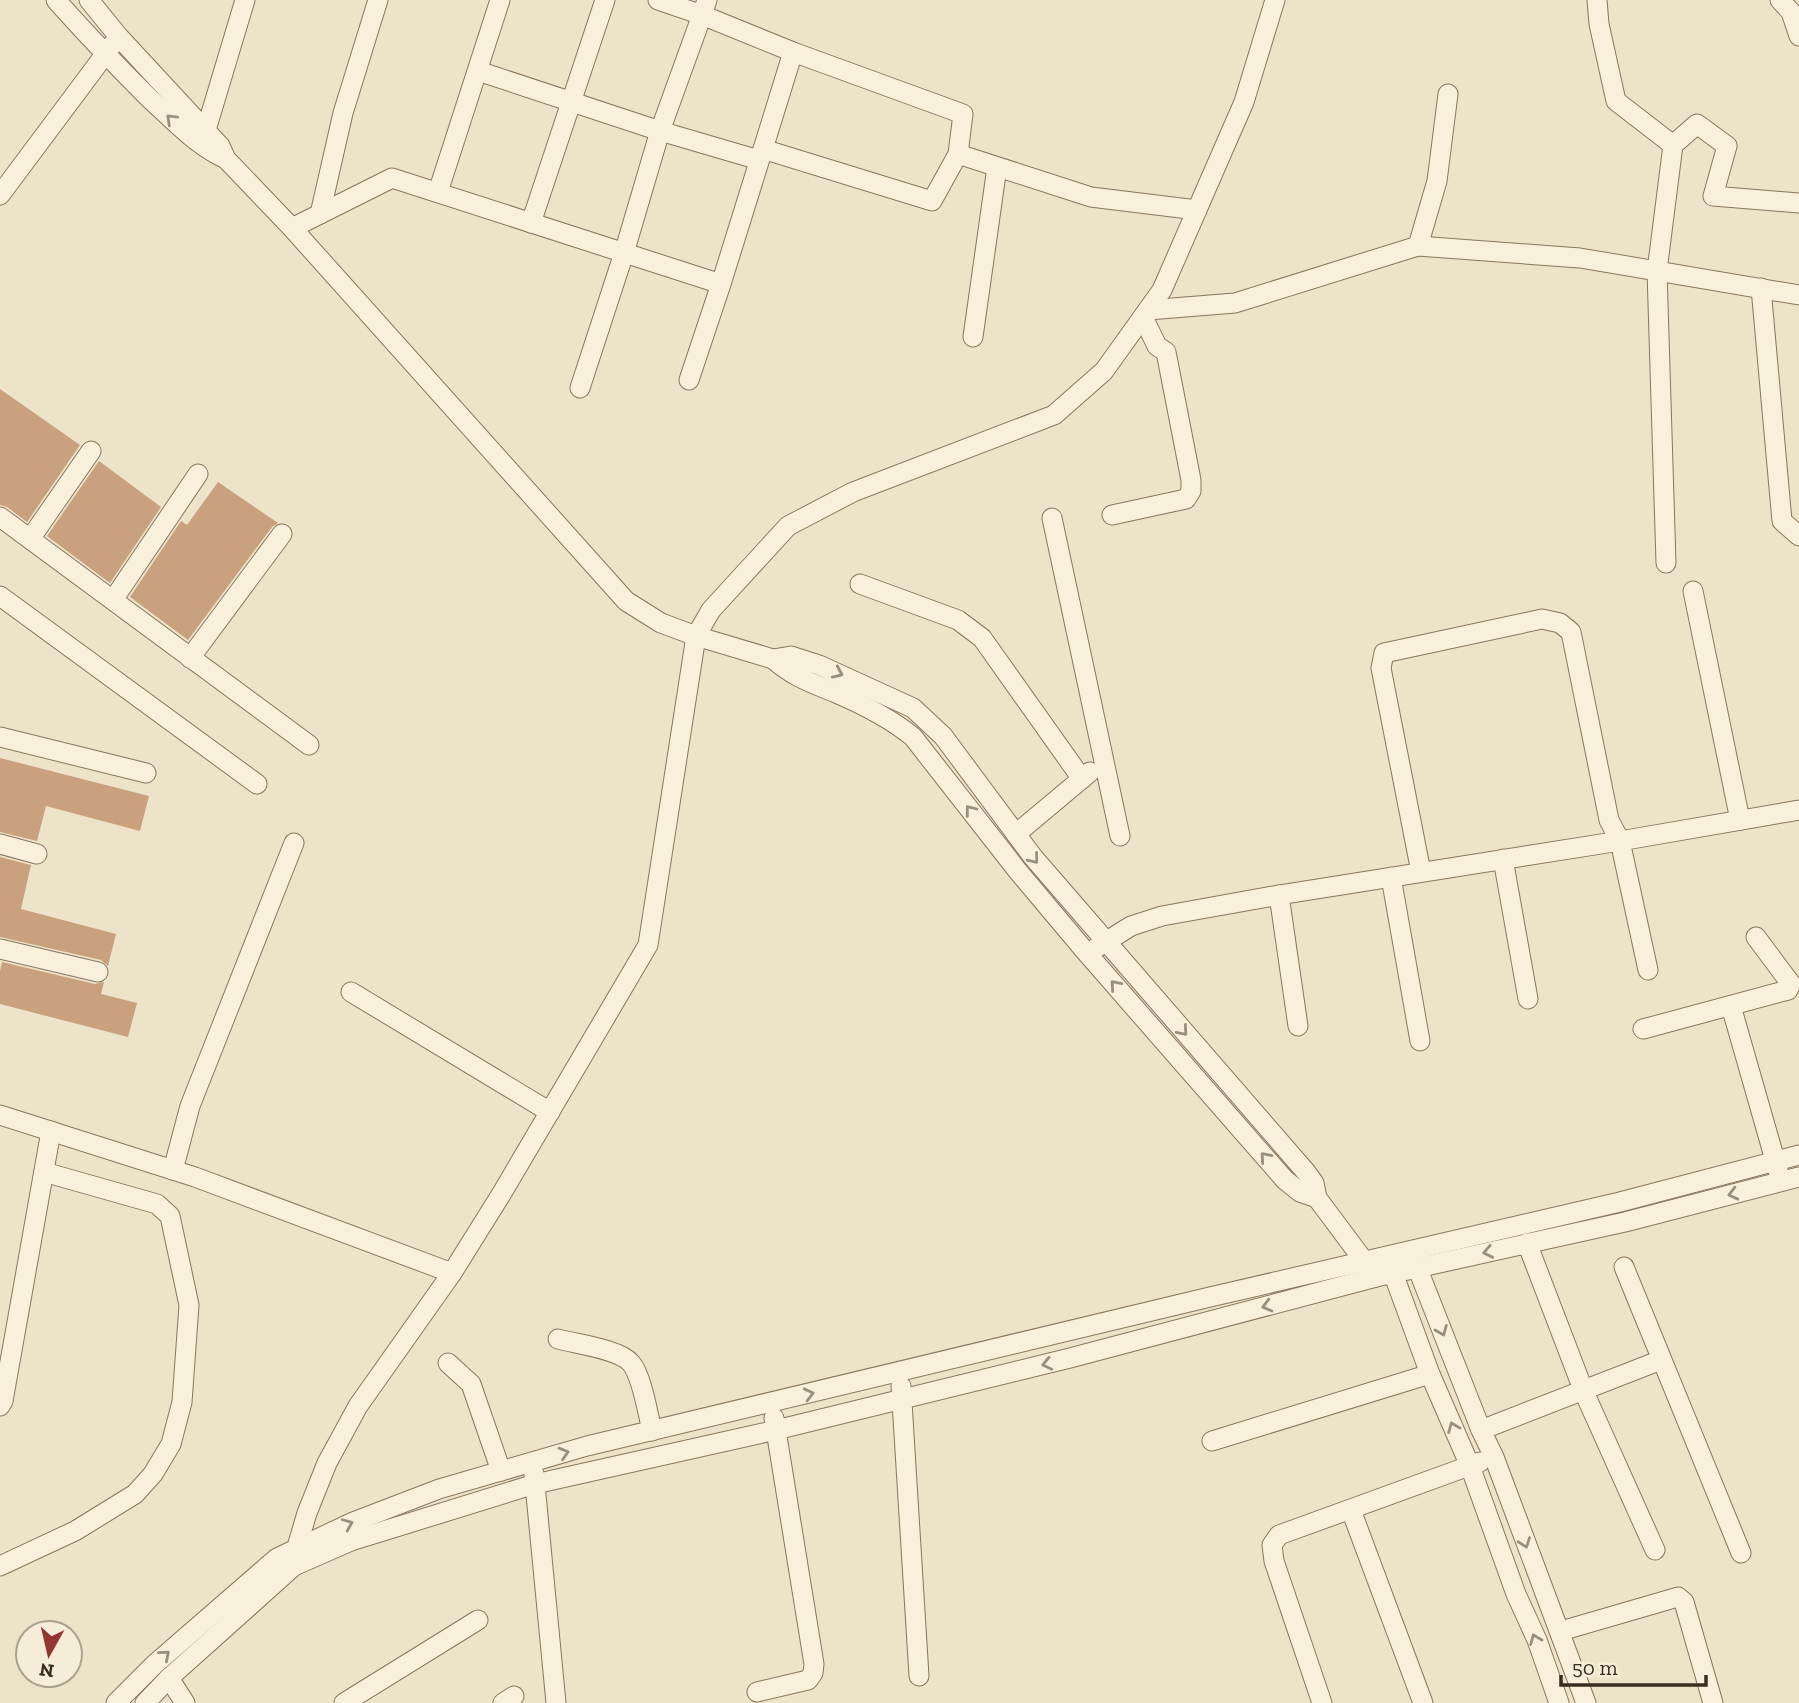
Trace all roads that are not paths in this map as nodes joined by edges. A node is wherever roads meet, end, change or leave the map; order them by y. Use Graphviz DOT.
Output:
graph roads {
  1 [pos="56,0"];
  2 [pos="89,0"];
  3 [pos="245,0"];
  4 [pos="378,0"];
  5 [pos="500,0"];
  6 [pos="605,0"];
  7 [pos="657,0"];
  8 [pos="1275,0"];
  9 [pos="1597,0"];
  10 [pos="1780,0"];
  11 [pos="705,8"];
  12 [pos="1799,36"];
  13 [pos="120,37"];
  14 [pos="793,52"];
  15 [pos="104,54"];
  16 [pos="478,71"];
  17 [pos="1448,94"];
  18 [pos="570,102"];
  19 [pos="660,131"];
  20 [pos="204,138"];
  21 [pos="1673,145"];
  22 [pos="958,154"];
  23 [pos="761,155"];
  24 [pos="998,167"];
  25 [pos="438,192"];
  26 [pos="0,195"];
  27 [pos="1799,203"];
  28 [pos="1197,210"];
  29 [pos="320,214"];
  30 [pos="531,223"];
  31 [pos="292,228"];
  32 [pos="1418,246"];
  33 [pos="624,253"];
  34 [pos="1657,271"];
  35 [pos="721,284"];
  36 [pos="1761,288"];
  37 [pos="1799,295"];
  38 [pos="1145,314"];
  39 [pos="973,337"];
  40 [pos="689,380"];
  41 [pos="580,388"];
  42 [pos="91,451"];
  43 [pos="198,474"];
  44 [pos="1112,515"];
  45 [pos="0,517"];
  46 [pos="1052,518"];
  47 [pos="282,534"];
  48 [pos="1799,536"];
  49 [pos="30,539"];
  50 [pos="1666,563"];
  51 [pos="860,584"];
  52 [pos="1693,591"];
  53 [pos="0,596"];
  54 [pos="113,600"];
  55 [pos="696,636"];
  56 [pos="190,658"];
  57 [pos="773,659"];
  58 [pos="0,737"];
  59 [pos="309,745"];
  60 [pos="1104,761"];
  61 [pos="146,773"];
  62 [pos="1082,779"];
  63 [pos="257,784"];
  64 [pos="1799,810"];
  65 [pos="1740,820"];
  66 [pos="1016,834"];
  67 [pos="1120,836"];
  68 [pos="1620,841"];
  69 [pos="294,843"];
  70 [pos="0,844"];
  71 [pos="37,854"];
  72 [pos="1503,859"];
  73 [pos="1421,872"];
  74 [pos="1391,877"];
  75 [pos="1279,895"];
  76 [pos="1756,937"];
  77 [pos="1105,942"];
  78 [pos="0,948"];
  79 [pos="1088,954"];
  80 [pos="1648,970"];
  81 [pos="98,972"];
  82 [pos="351,992"];
  83 [pos="1528,999"];
  84 [pos="1731,1006"];
  85 [pos="1298,1026"];
  86 [pos="1643,1030"];
  87 [pos="1420,1041"];
  88 [pos="550,1112"];
  89 [pos="0,1115"];
  90 [pos="51,1131"];
  91 [pos="1799,1156"];
  92 [pos="1776,1161"];
  93 [pos="173,1170"];
  94 [pos="44,1172"];
  95 [pos="1790,1179"];
  96 [pos="1317,1198"];
  97 [pos="1527,1243"];
  98 [pos="1417,1267"];
  99 [pos="1624,1267"];
  100 [pos="1378,1270"];
  101 [pos="452,1273"];
  102 [pos="558,1339"];
  103 [pos="1661,1360"];
  104 [pos="448,1363"];
  105 [pos="900,1371"];
  106 [pos="1430,1374"];
  107 [pos="1584,1392"];
  108 [pos="902,1398"];
  109 [pos="772,1404"];
  110 [pos="0,1406"];
  111 [pos="776,1430"];
  112 [pos="1480,1430"];
  113 [pos="652,1431"];
  114 [pos="1212,1441"];
  115 [pos="1494,1457"];
  116 [pos="533,1462"];
  117 [pos="1469,1466"];
  118 [pos="501,1471"];
  119 [pos="535,1484"];
  120 [pos="1351,1510"];
  121 [pos="1655,1550"];
  122 [pos="1741,1553"];
  123 [pos="295,1557"];
  124 [pos="0,1566"];
  125 [pos="478,1620"];
  126 [pos="1561,1631"];
  127 [pos="919,1676"];
  128 [pos="169,1678"];
  129 [pos="757,1692"];
  130 [pos="116,1703"];
  131 [pos="145,1703"];
  132 [pos="185,1703"];
  133 [pos="344,1703"];
  134 [pos="556,1703"];
  135 [pos="1322,1703"];
  136 [pos="1423,1703"];
  137 [pos="1559,1703"];
  138 [pos="1586,1703"];
  139 [pos="1713,1703"];
  1 -- 15 [label="street"];
  2 -- 13 [label="street"];
  3 -- 20 [label="street"];
  4 -- 29 [label="street"];
  5 -- 16 [label="street"];
  6 -- 18 [label="street"];
  7 -- 11 [label="street"];
  8 -- 28 [label="street"];
  9 -- 21 [label="street"];
  10 -- 12 [label="street"];
  11 -- 14 [label="street"];
  11 -- 19 [label="street"];
  13 -- 15 [label="street"];
  13 -- 20 [label="street"];
  14 -- 22 [label="street"];
  14 -- 23 [label="street"];
  20 -- 15 [label="street, one-way"];
  15 -- 26 [label="street"];
  16 -- 18 [label="street"];
  16 -- 25 [label="street"];
  17 -- 32 [label="street"];
  18 -- 19 [label="street"];
  18 -- 30 [label="street"];
  19 -- 23 [label="street"];
  19 -- 33 [label="street"];
  20 -- 31 [label="street"];
  21 -- 27 [label="street"];
  21 -- 34 [label="street"];
  22 -- 23 [label="street"];
  22 -- 24 [label="street"];
  23 -- 35 [label="street"];
  24 -- 28 [label="street"];
  24 -- 39 [label="street"];
  25 -- 29 [label="street"];
  25 -- 30 [label="street"];
  28 -- 38 [label="street"];
  29 -- 31 [label="street"];
  30 -- 33 [label="street"];
  31 -- 55 [label="street"];
  32 -- 34 [label="street"];
  32 -- 38 [label="street"];
  33 -- 35 [label="street"];
  33 -- 41 [label="street"];
  34 -- 36 [label="street"];
  34 -- 50 [label="street"];
  35 -- 40 [label="street"];
  36 -- 37 [label="street"];
  36 -- 48 [label="street"];
  38 -- 44 [label="street"];
  38 -- 55 [label="street"];
  42 -- 49 [label="street"];
  43 -- 54 [label="street"];
  45 -- 49 [label="street"];
  46 -- 60 [label="street"];
  47 -- 56 [label="street"];
  49 -- 54 [label="street"];
  51 -- 62 [label="street"];
  52 -- 65 [label="street"];
  53 -- 63 [label="street"];
  54 -- 56 [label="street"];
  55 -- 57 [label="street"];
  55 -- 88 [label="street"];
  56 -- 59 [label="street"];
  57 -- 66 [label="street, one-way"];
  79 -- 57 [label="street, one-way"];
  58 -- 61 [label="street"];
  60 -- 62 [label="street"];
  60 -- 67 [label="street"];
  62 -- 66 [label="street"];
  64 -- 65 [label="street"];
  65 -- 68 [label="street"];
  66 -- 77 [label="street, one-way"];
  68 -- 72 [label="street"];
  68 -- 73 [label="street"];
  68 -- 80 [label="street"];
  69 -- 93 [label="street"];
  70 -- 71 [label="street"];
  72 -- 73 [label="street"];
  72 -- 83 [label="street"];
  73 -- 74 [label="street"];
  74 -- 75 [label="street"];
  74 -- 87 [label="street"];
  75 -- 77 [label="street"];
  75 -- 85 [label="street"];
  76 -- 84 [label="street"];
  77 -- 79 [label="street"];
  77 -- 96 [label="street, one-way"];
  78 -- 81 [label="street"];
  96 -- 79 [label="street, one-way"];
  82 -- 88 [label="street"];
  84 -- 86 [label="street"];
  84 -- 92 [label="street"];
  88 -- 101 [label="street"];
  89 -- 90 [label="street"];
  90 -- 93 [label="street"];
  90 -- 94 [label="street"];
  91 -- 92 [label="street"];
  92 -- 95 [label="street"];
  92 -- 100 [label="street"];
  93 -- 101 [label="street"];
  94 -- 110 [label="street"];
  94 -- 124 [label="street"];
  95 -- 97 [label="street, one-way"];
  96 -- 100 [label="street"];
  97 -- 98 [label="street, one-way"];
  97 -- 107 [label="street"];
  98 -- 100 [label="street"];
  98 -- 112 [label="street, one-way"];
  99 -- 103 [label="street"];
  100 -- 105 [label="street"];
  100 -- 106 [label="street"];
  100 -- 108 [label="street, one-way"];
  101 -- 123 [label="street"];
  102 -- 113 [label="street"];
  103 -- 107 [label="street"];
  103 -- 122 [label="street"];
  104 -- 118 [label="street"];
  105 -- 108 [label="street"];
  109 -- 105 [label="street, one-way"];
  106 -- 114 [label="street"];
  117 -- 106 [label="street, one-way"];
  107 -- 112 [label="street"];
  107 -- 121 [label="street"];
  108 -- 111 [label="street"];
  108 -- 127 [label="street"];
  109 -- 111 [label="street"];
  109 -- 113 [label="street"];
  111 -- 119 [label="street"];
  111 -- 129 [label="street"];
  112 -- 115 [label="street"];
  116 -- 113 [label="street, one-way"];
  115 -- 117 [label="street"];
  115 -- 126 [label="street, one-way"];
  116 -- 118 [label="street"];
  116 -- 119 [label="street"];
  117 -- 120 [label="street"];
  137 -- 117 [label="street, one-way"];
  123 -- 118 [label="street, one-way"];
  119 -- 123 [label="street"];
  119 -- 134 [label="street"];
  120 -- 135 [label="street"];
  120 -- 136 [label="street"];
  123 -- 128 [label="street"];
  130 -- 123 [label="street, one-way"];
  125 -- 133 [label="street"];
  126 -- 138 [label="street"];
  126 -- 139 [label="street"];
  128 -- 131 [label="street"];
  128 -- 132 [label="street"];
}
